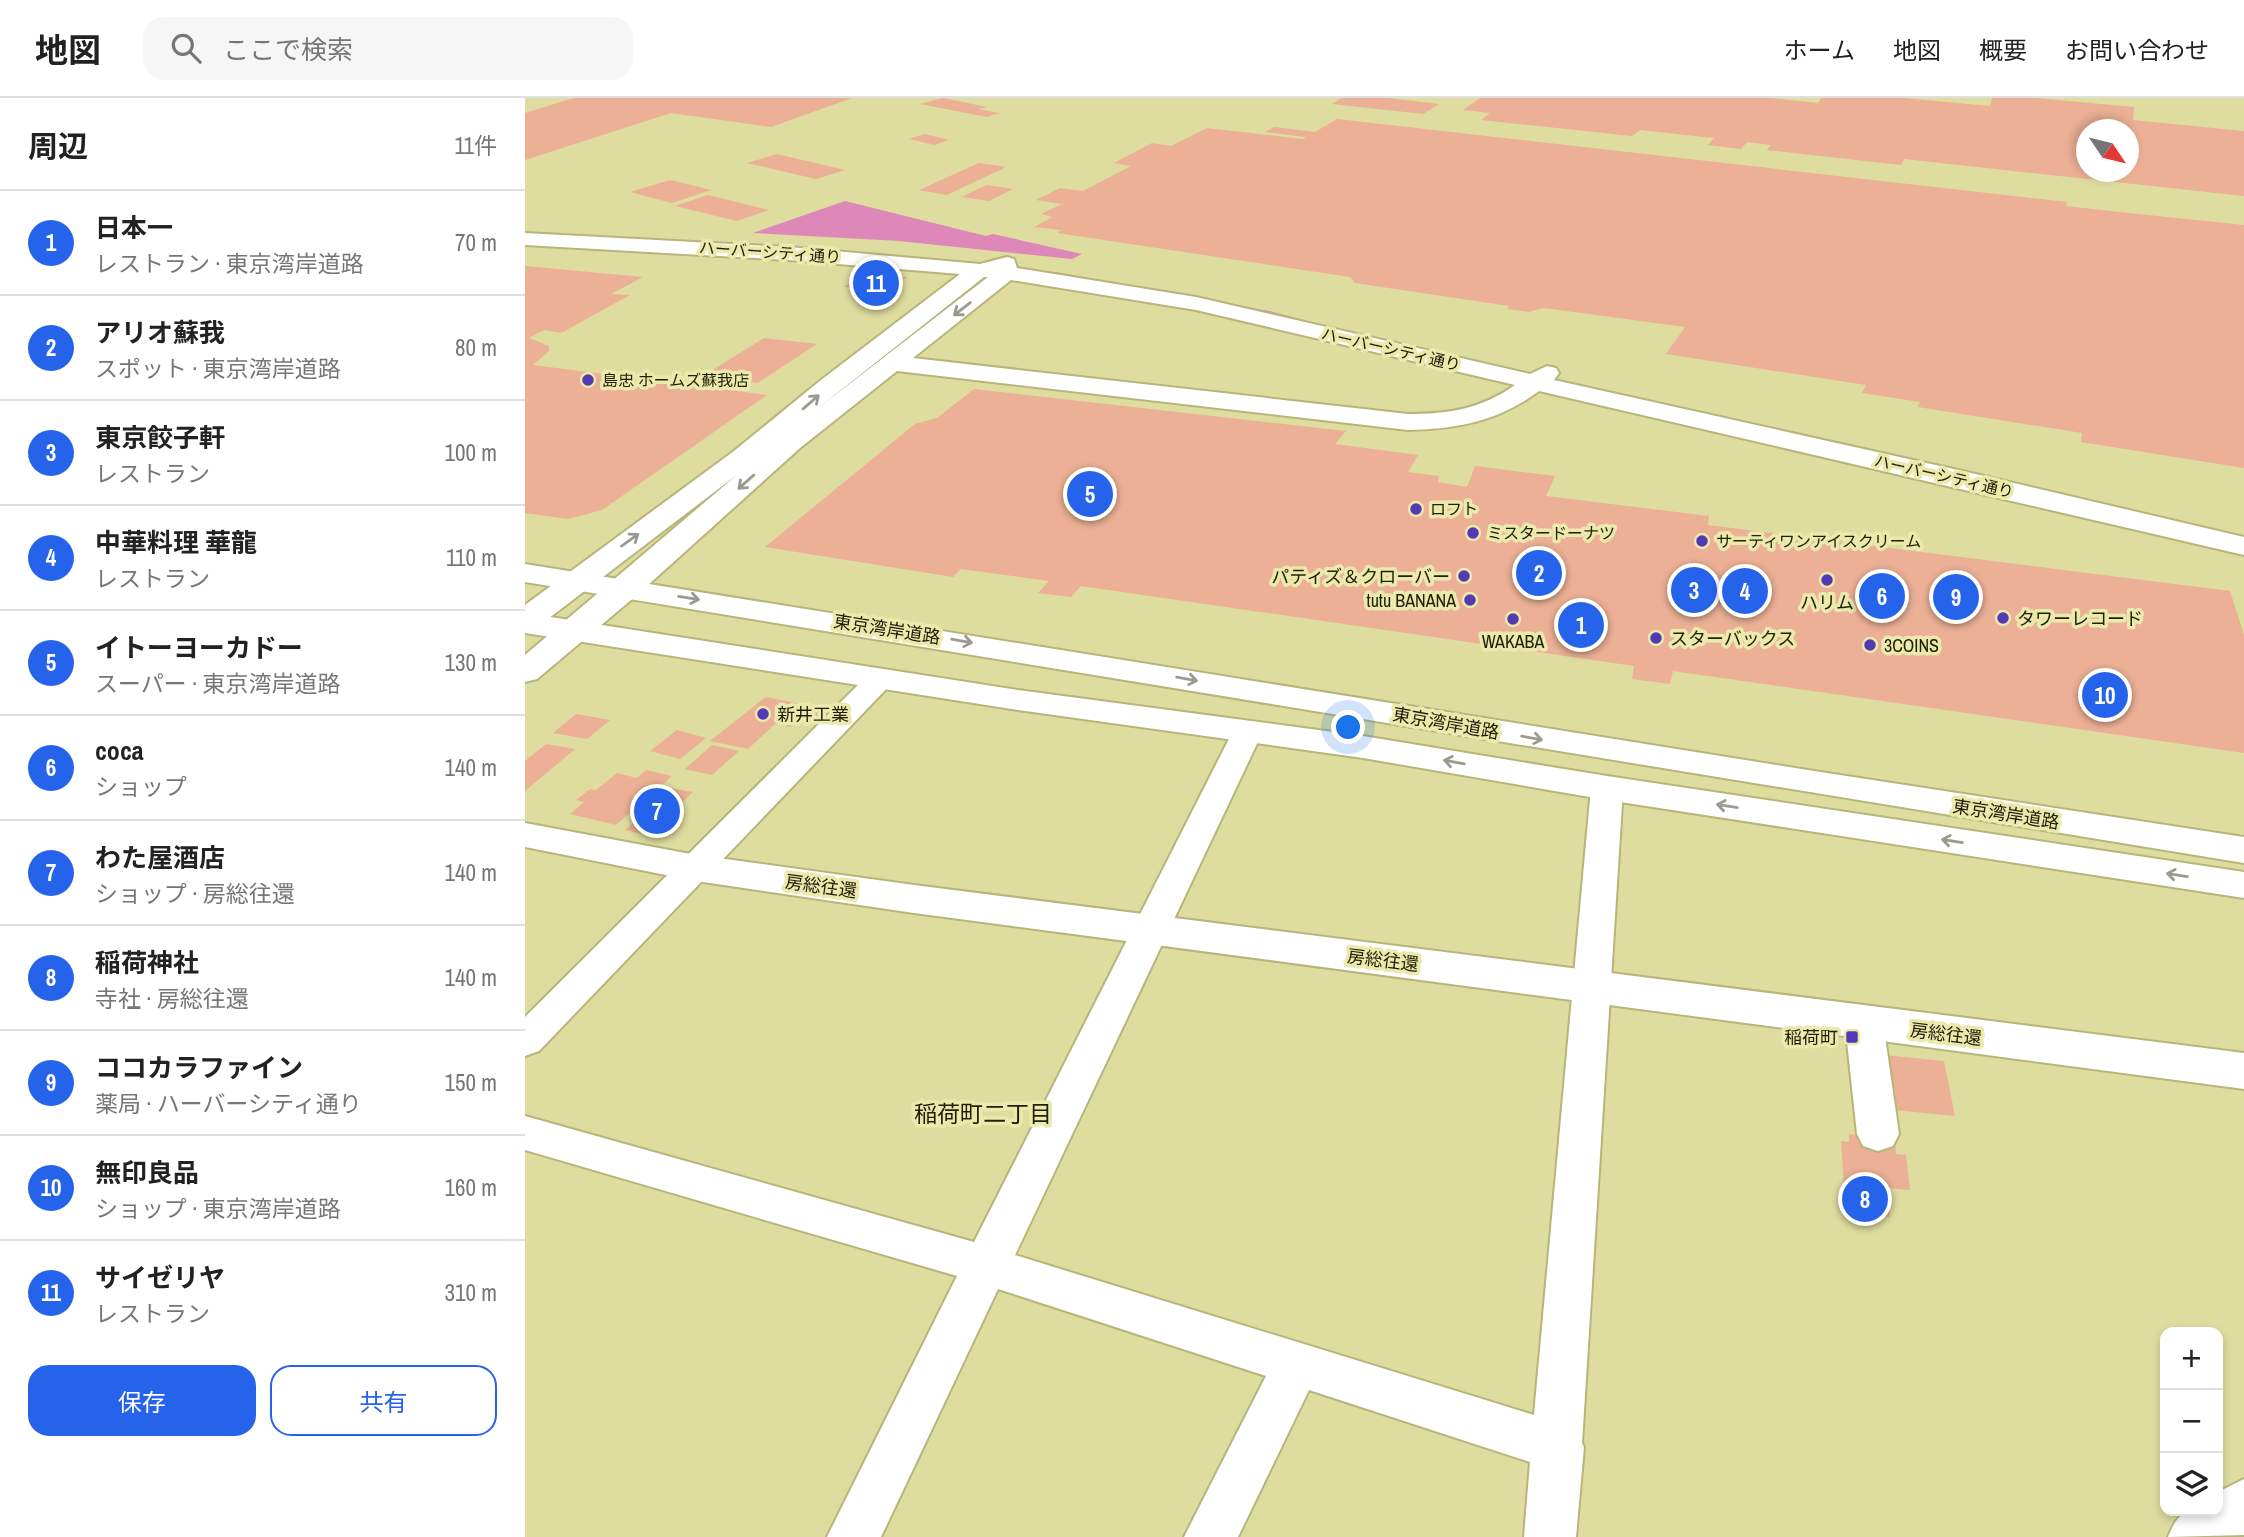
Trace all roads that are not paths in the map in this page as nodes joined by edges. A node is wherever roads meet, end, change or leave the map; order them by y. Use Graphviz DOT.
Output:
graph roads {
  1 [pos="525,229"];
  2 [pos="525,239"];
  3 [pos="1007,269"];
  4 [pos="978,271"];
  5 [pos="894,363"];
  6 [pos="1542,378"];
  7 [pos="2244,533"];
  8 [pos="2244,546"];
  9 [pos="525,573"];
  10 [pos="576,581"];
  11 [pos="626,588"];
  12 [pos="525,622"];
  13 [pos="574,631"];
  14 [pos="525,672"];
  15 [pos="881,678"];
  16 [pos="1248,731"];
  17 [pos="1607,788"];
  18 [pos="525,835"];
  19 [pos="2244,850"];
  20 [pos="696,868"];
  21 [pos="2244,885"];
  22 [pos="1151,930"];
  23 [pos="1592,987"];
  24 [pos="1864,1023"];
  25 [pos="525,1041"];
  26 [pos="2244,1071"];
  27 [pos="525,1133"];
  28 [pos="1878,1134"];
  29 [pos="985,1265"];
  30 [pos="1297,1364"];
  31 [pos="1559,1447"];
  32 [pos="2244,1505"];
  33 [pos="853,1537"];
  34 [pos="1210,1537"];
  35 [pos="1549,1537"];
  36 [pos="2194,1537"];
  1 -- 3 [label="main road, ハーバーシティ通り"];
  2 -- 4 [label="main road, ハーバーシティ通り"];
  3 -- 4 [label="main road"];
  3 -- 5 [label="main road, one-way"];
  3 -- 6 [label="main road, ハーバーシティ通り"];
  10 -- 4 [label="main road, one-way"];
  5 -- 6 [label="main road"];
  5 -- 11 [label="main road, one-way"];
  6 -- 7 [label="main road, ハーバーシティ通り"];
  6 -- 8 [label="main road, ハーバーシティ通り"];
  9 -- 10 [label="main road, 東京湾岸道路"];
  10 -- 11 [label="main road, 東京湾岸道路"];
  10 -- 12 [label="main road"];
  11 -- 13 [label="main road"];
  11 -- 19 [label="main road, 東京湾岸道路, one-way"];
  12 -- 13 [label="main road, 東京湾岸道路"];
  13 -- 14 [label="main road"];
  13 -- 15 [label="main road, 東京湾岸道路"];
  15 -- 16 [label="main road, 東京湾岸道路"];
  15 -- 20 [label="street"];
  17 -- 16 [label="main road, 東京湾岸道路, one-way"];
  16 -- 22 [label="street"];
  21 -- 17 [label="main road, 東京湾岸道路, one-way"];
  17 -- 23 [label="street"];
  18 -- 20 [label="main road, 房総往還"];
  20 -- 22 [label="main road, 房総往還"];
  20 -- 25 [label="street"];
  22 -- 23 [label="main road, 房総往還"];
  22 -- 29 [label="street"];
  23 -- 24 [label="main road, 房総往還"];
  23 -- 31 [label="street"];
  24 -- 26 [label="main road, 房総往還"];
  24 -- 28 [label="street"];
  27 -- 29 [label="street"];
  29 -- 30 [label="street"];
  29 -- 33 [label="street"];
  30 -- 31 [label="street"];
  30 -- 34 [label="street"];
  31 -- 35 [label="street"];
  32 -- 36 [label="street"];
}
